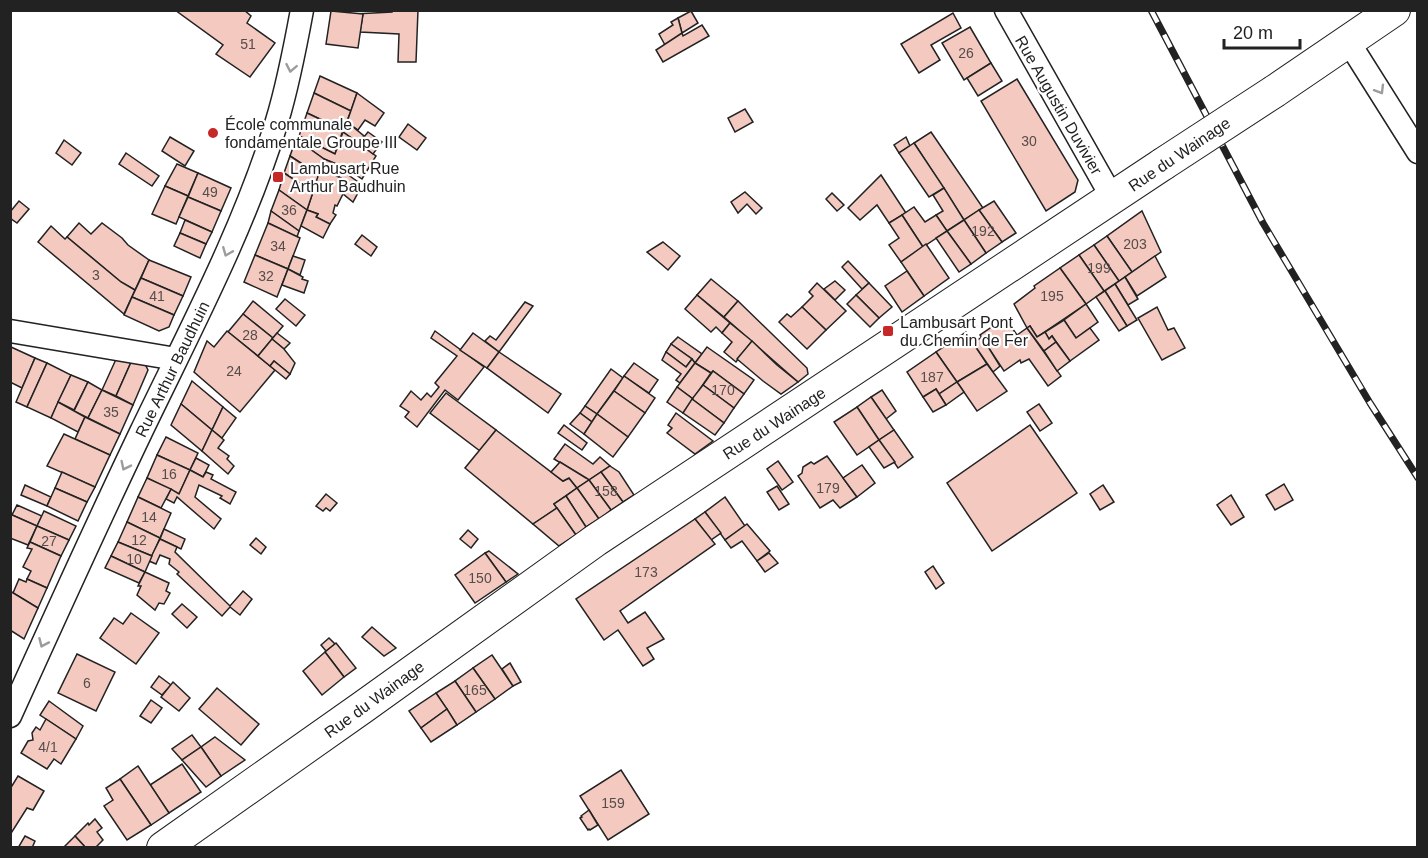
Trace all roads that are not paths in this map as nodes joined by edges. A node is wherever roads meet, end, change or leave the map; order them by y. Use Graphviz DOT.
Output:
graph roads {
  1 [pos="302,10"];
  2 [pos="1006,10"];
  3 [pos="1394,10"];
  4 [pos="1348,40"];
  5 [pos="1418,152"];
  6 [pos="1113,199"];
  7 [pos="10,331"];
  8 [pos="176,359"];
  9 [pos="10,716"];
  10 [pos="163,848"];
  1 -- 8 [label="street, Rue Arthur Baudhuin, one-way"];
  2 -- 6 [label="street, Rue Augustin Duvivier"];
  3 -- 4 [label="main road, Rue du Wainage"];
  4 -- 5 [label="street, one-way"];
  4 -- 6 [label="main road, Rue du Wainage, bridge"];
  6 -- 10 [label="main road, Rue du Wainage"];
  7 -- 8 [label="street"];
  8 -- 9 [label="street, Rue Arthur Baudhuin, one-way"];
}
